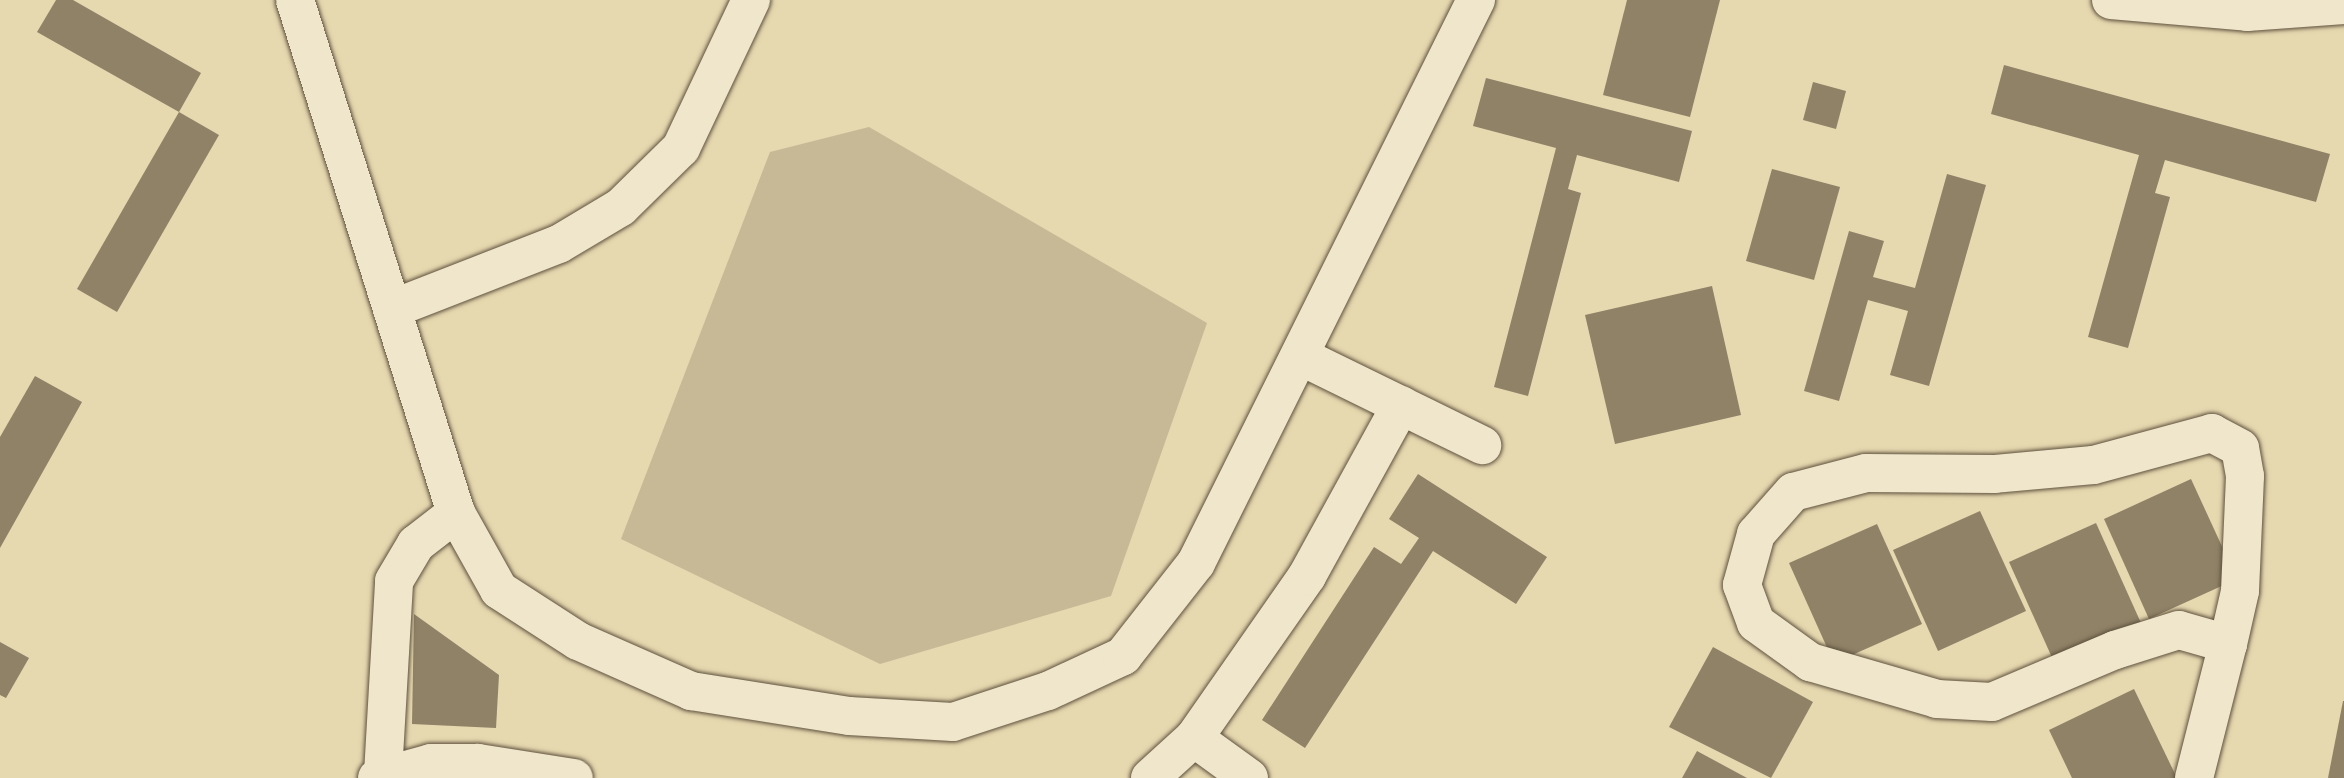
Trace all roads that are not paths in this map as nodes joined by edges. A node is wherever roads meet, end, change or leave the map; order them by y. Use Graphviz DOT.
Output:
graph roads {
  1 [pos="295,0"];
  2 [pos="751,0"];
  3 [pos="1476,0"];
  4 [pos="2111,0"];
  5 [pos="2344,5"];
  6 [pos="392,309"];
  7 [pos="1300,356"];
  8 [pos="1401,405"];
  9 [pos="1482,445"];
  10 [pos="456,513"];
  11 [pos="2228,644"];
  12 [pos="1194,738"];
  13 [pos="380,776"];
  14 [pos="574,778"];
  15 [pos="1150,778"];
  16 [pos="1249,778"];
  17 [pos="2194,778"];
  1 -- 6 [label="street"];
  2 -- 6 [label="street"];
  3 -- 7 [label="street"];
  4 -- 5 [label="street"];
  6 -- 10 [label="street"];
  7 -- 8 [label="street"];
  7 -- 10 [label="street"];
  8 -- 9 [label="street"];
  8 -- 12 [label="street"];
  10 -- 13 [label="street"];
  11 -- 11 [label="street"];
  11 -- 17 [label="street"];
  12 -- 15 [label="street"];
  12 -- 16 [label="street"];
  13 -- 14 [label="street"];
}
